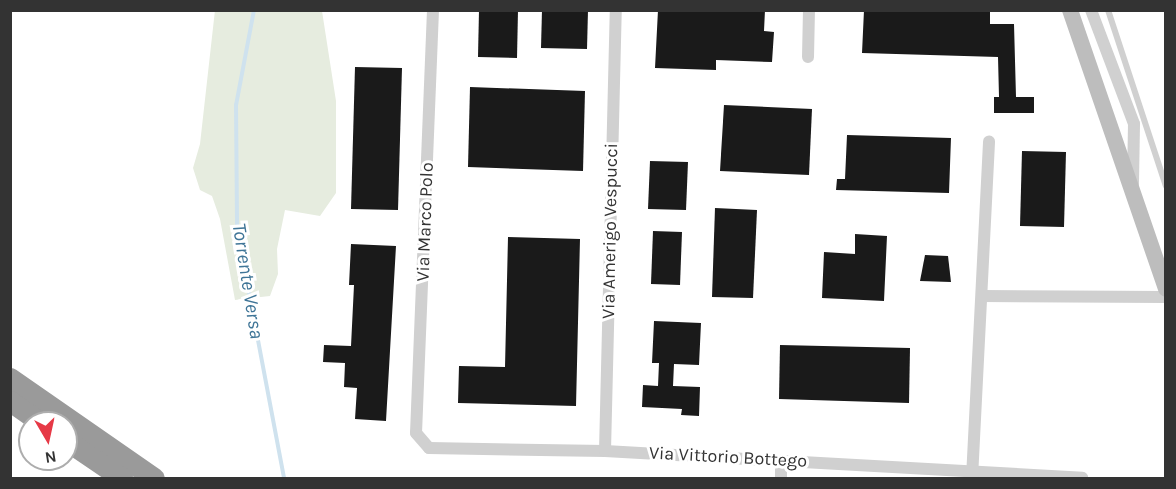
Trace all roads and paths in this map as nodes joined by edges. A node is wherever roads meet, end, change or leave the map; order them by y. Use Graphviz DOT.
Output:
graph roads {
  1 [pos="433,10"];
  2 [pos="616,10"];
  3 [pos="809,10"];
  4 [pos="1070,10"];
  5 [pos="1091,10"];
  6 [pos="1108,10"];
  7 [pos="808,57"];
  8 [pos="988,141"];
  9 [pos="1166,186"];
  10 [pos="1133,194"];
  11 [pos="1166,289"];
  12 [pos="982,296"];
  13 [pos="1166,297"];
  14 [pos="10,378"];
  15 [pos="10,401"];
  16 [pos="25,411"];
  17 [pos="416,433"];
  18 [pos="78,448"];
  19 [pos="605,451"];
  20 [pos="781,460"];
  21 [pos="973,475"];
  22 [pos="122,478"];
  23 [pos="154,478"];
  24 [pos="781,478"];
  25 [pos="1082,478"];
  1 -- 17 [label="street, Via Marco Polo"];
  2 -- 19 [label="street, Via Amerigo Vespucci"];
  3 -- 7 [label="street"];
  4 -- 10 [label="street"];
  5 -- 10 [label="street"];
  6 -- 9 [label="lane"];
  8 -- 12 [label="street"];
  10 -- 11 [label="street"];
  12 -- 13 [label="street"];
  12 -- 21 [label="street"];
  14 -- 23 [label="highway"];
  15 -- 16 [label="highway"];
  17 -- 19 [label="street, Via Vittorio Bottego"];
  18 -- 22 [label="highway"];
  19 -- 20 [label="street, Via Vittorio Bottego"];
  20 -- 21 [label="street, Via Vittorio Bottego"];
  20 -- 24 [label="street"];
  21 -- 25 [label="street, Via Vittorio Bottego"];
}
